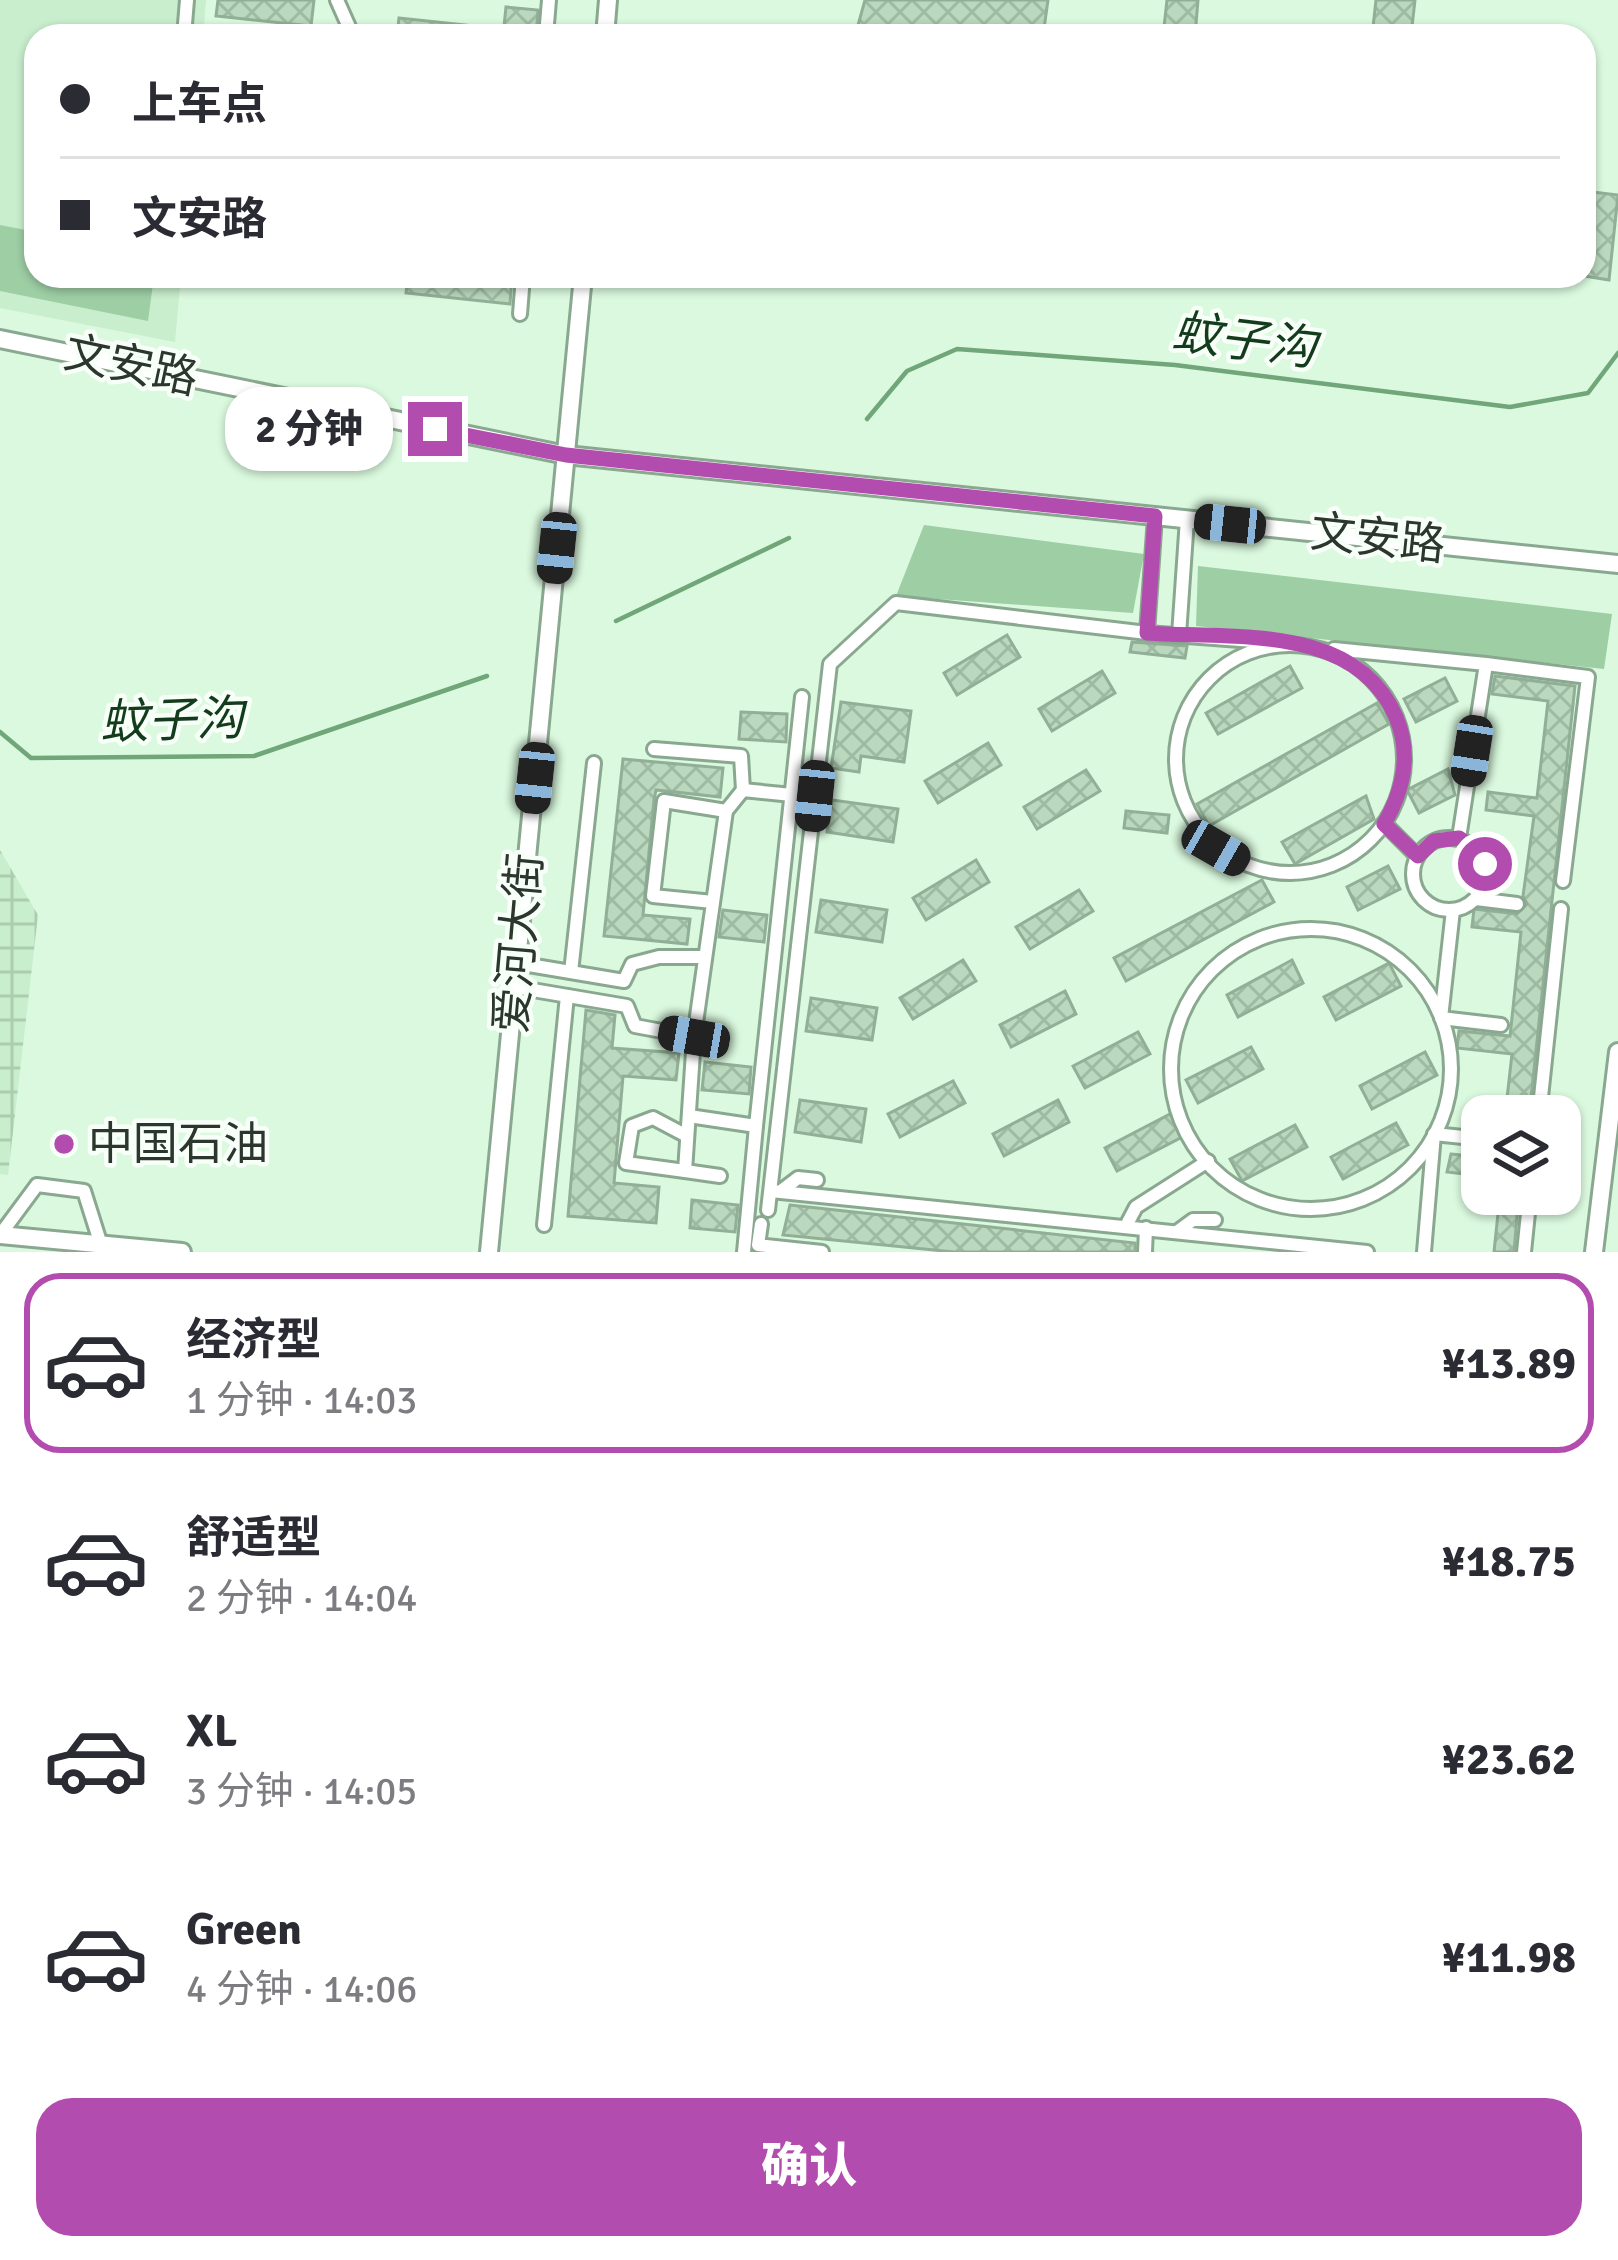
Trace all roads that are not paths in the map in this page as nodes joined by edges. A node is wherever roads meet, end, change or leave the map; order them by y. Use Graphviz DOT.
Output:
graph roads {
  1 [pos="590,0"];
  2 [pos="608,1"];
  3 [pos="522,288"];
  4 [pos="582,288"];
  5 [pos="520,314"];
  6 [pos="0,339"];
  7 [pos="566,455"];
  8 [pos="1155,516"];
  9 [pos="1187,519"];
  10 [pos="1618,564"];
  11 [pos="1147,633"];
  12 [pos="1179,635"];
  13 [pos="1286,643"];
  14 [pos="1326,649"];
  15 [pos="1486,664"];
  16 [pos="802,697"];
  17 [pos="654,749"];
  18 [pos="594,763"];
  19 [pos="742,790"];
  20 [pos="792,796"];
  21 [pos="726,812"];
  22 [pos="1384,824"];
  23 [pos="1459,838"];
  24 [pos="1418,856"];
  25 [pos="1563,881"];
  26 [pos="1475,899"];
  27 [pos="713,902"];
  28 [pos="1517,904"];
  29 [pos="1561,909"];
  30 [pos="1453,910"];
  31 [pos="705,957"];
  32 [pos="517,963"];
  33 [pos="571,972"];
  34 [pos="515,987"];
  35 [pos="567,996"];
  36 [pos="1441,1018"];
  37 [pos="1501,1025"];
  38 [pos="694,1037"];
  39 [pos="1618,1052"];
  40 [pos="1541,1095"];
  41 [pos="689,1116"];
  42 [pos="756,1126"];
  43 [pos="1434,1134"];
  44 [pos="687,1136"];
  45 [pos="1461,1136"];
  46 [pos="1208,1161"];
  47 [pos="685,1172"];
  48 [pos="720,1176"];
  49 [pos="818,1180"];
  50 [pos="776,1191"];
  51 [pos="768,1210"];
  52 [pos="1528,1215"];
  53 [pos="1215,1220"];
  54 [pos="761,1224"];
  55 [pos="544,1225"];
  56 [pos="1126,1226"];
  57 [pos="1146,1228"];
  58 [pos="1178,1232"];
  59 [pos="0,1235"];
  60 [pos="101,1244"];
  61 [pos="182,1252"];
  62 [pos="489,1252"];
  63 [pos="744,1252"];
  64 [pos="822,1252"];
  65 [pos="1145,1252"];
  66 [pos="1366,1252"];
  67 [pos="1424,1252"];
  68 [pos="1524,1252"];
  69 [pos="1594,1252"];
  1 -- 2 [label="street"];
  3 -- 5 [label="street"];
  4 -- 7 [label="main road, 爱河大街"];
  6 -- 7 [label="main road, 文安路"];
  7 -- 8 [label="main road, 文安路"];
  7 -- 32 [label="main road, 爱河大街"];
  8 -- 9 [label="main road, 文安路"];
  8 -- 11 [label="street"];
  9 -- 10 [label="main road, 文安路"];
  9 -- 12 [label="street"];
  11 -- 12 [label="street"];
  11 -- 50 [label="street"];
  12 -- 13 [label="street"];
  13 -- 14 [label="street"];
  13 -- 22 [label="street"];
  14 -- 15 [label="street"];
  14 -- 22 [label="street"];
  15 -- 23 [label="street"];
  15 -- 25 [label="street"];
  16 -- 20 [label="street"];
  17 -- 19 [label="street"];
  18 -- 33 [label="street"];
  19 -- 20 [label="street"];
  19 -- 21 [label="street"];
  20 -- 42 [label="street"];
  21 -- 27 [label="street"];
  21 -- 27 [label="street"];
  22 -- 24 [label="street"];
  23 -- 24 [label="street"];
  23 -- 26 [label="street"];
  24 -- 30 [label="street"];
  26 -- 28 [label="street"];
  26 -- 30 [label="street"];
  27 -- 31 [label="street"];
  29 -- 40 [label="street"];
  30 -- 36 [label="street"];
  31 -- 33 [label="street"];
  31 -- 38 [label="street"];
  32 -- 33 [label="street"];
  32 -- 34 [label="main road, 爱河大街"];
  34 -- 35 [label="street"];
  34 -- 62 [label="main road, 爱河大街"];
  35 -- 38 [label="street"];
  35 -- 55 [label="street"];
  36 -- 37 [label="street"];
  36 -- 43 [label="street"];
  36 -- 46 [label="street"];
  38 -- 41 [label="street"];
  39 -- 69 [label="main road"];
  41 -- 42 [label="street"];
  41 -- 44 [label="street"];
  42 -- 63 [label="street"];
  43 -- 45 [label="street"];
  43 -- 46 [label="street"];
  43 -- 67 [label="street"];
  44 -- 47 [label="street"];
  44 -- 47 [label="street"];
  46 -- 56 [label="street"];
  47 -- 48 [label="street"];
  49 -- 50 [label="street"];
  50 -- 51 [label="street"];
  50 -- 56 [label="street"];
  52 -- 68 [label="street"];
  53 -- 58 [label="street"];
  54 -- 64 [label="street"];
  56 -- 57 [label="street"];
  57 -- 58 [label="street"];
  57 -- 65 [label="street"];
  58 -- 66 [label="street"];
  59 -- 60 [label="main road"];
  59 -- 60 [label="street"];
  60 -- 61 [label="main road"];
}
